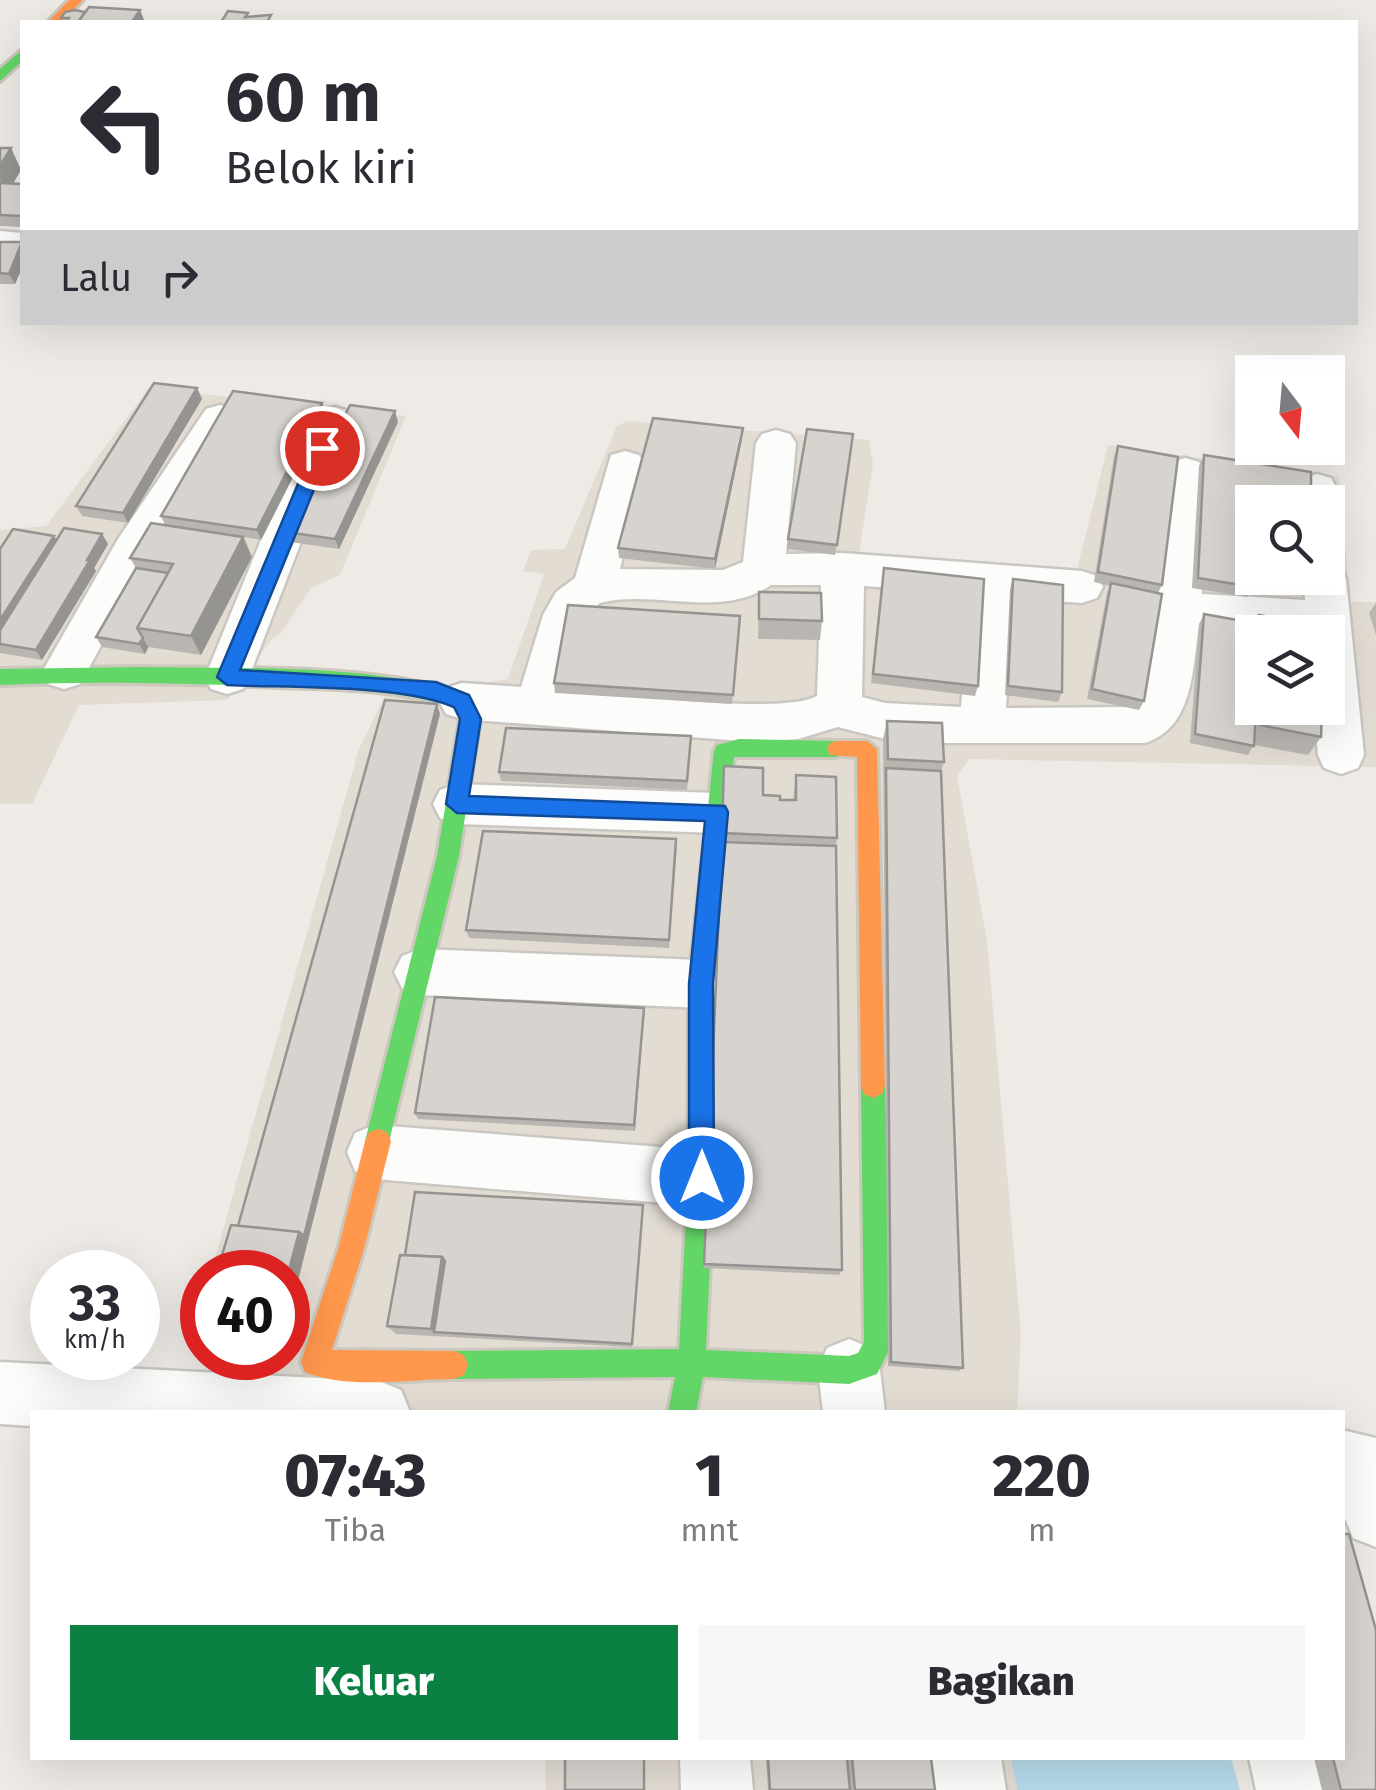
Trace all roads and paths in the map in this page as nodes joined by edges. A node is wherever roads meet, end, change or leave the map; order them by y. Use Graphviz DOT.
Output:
graph roads {
  1 [pos="76,0"];
  2 [pos="56,20"];
  3 [pos="20,56"];
  4 [pos="0,77"];
  5 [pos="220,418"];
  6 [pos="335,420"];
  7 [pos="776,443"];
  8 [pos="625,465"];
  9 [pos="1185,472"];
  10 [pos="843,569"];
  11 [pos="763,570"];
  12 [pos="993,582"];
  13 [pos="594,586"];
  14 [pos="1082,587"];
  15 [pos="1327,598"];
  16 [pos="1180,609"];
  17 [pos="64,672"];
  18 [pos="0,677"];
  19 [pos="227,677"];
  20 [pos="1355,682"];
  21 [pos="462,701"];
  22 [pos="539,706"];
  23 [pos="860,724"];
  24 [pos="982,726"];
  25 [pos="1341,755"];
  26 [pos="457,804"];
  27 [pos="717,812"];
  28 [pos="420,972"];
  29 [pos="701,984"];
  30 [pos="375,1152"];
  31 [pos="702,1178"];
  32 [pos="692,1363"];
  33 [pos="299,1385"];
  34 [pos="852,1391"];
  35 [pos="0,1393"];
  36 [pos="373,1410"];
  37 [pos="682,1410"];
  38 [pos="1345,1462"];
  39 [pos="1376,1515"];
  40 [pos="715,1760"];
  41 [pos="966,1760"];
  42 [pos="1284,1760"];
  43 [pos="716,1790"];
  44 [pos="970,1790"];
  45 [pos="1292,1790"];
  1 -- 2 [label="street"];
  3 -- 4 [label="street"];
  5 -- 17 [label="street"];
  6 -- 19 [label="street"];
  7 -- 11 [label="street"];
  8 -- 13 [label="street"];
  9 -- 16 [label="street"];
  10 -- 11 [label="street"];
  10 -- 12 [label="street"];
  10 -- 23 [label="street"];
  11 -- 13 [label="street"];
  12 -- 14 [label="street"];
  12 -- 24 [label="street"];
  13 -- 22 [label="street"];
  15 -- 16 [label="street"];
  15 -- 20 [label="street"];
  16 -- 24 [label="street"];
  17 -- 18 [label="street"];
  17 -- 19 [label="street"];
  19 -- 21 [label="street"];
  20 -- 25 [label="street"];
  21 -- 22 [label="street"];
  21 -- 26 [label="street"];
  22 -- 23 [label="street"];
  23 -- 24 [label="street"];
  23 -- 27 [label="street"];
  23 -- 34 [label="street"];
  26 -- 27 [label="street"];
  26 -- 28 [label="street"];
  27 -- 29 [label="street"];
  28 -- 29 [label="street"];
  28 -- 30 [label="street"];
  29 -- 31 [label="street"];
  30 -- 31 [label="street"];
  30 -- 33 [label="street"];
  31 -- 32 [label="street"];
  32 -- 33 [label="street"];
  32 -- 34 [label="street"];
  32 -- 37 [label="street"];
  33 -- 35 [label="street"];
  33 -- 36 [label="street"];
  38 -- 39 [label="street"];
  40 -- 43 [label="street"];
  41 -- 44 [label="street"];
  42 -- 45 [label="street"];
}
